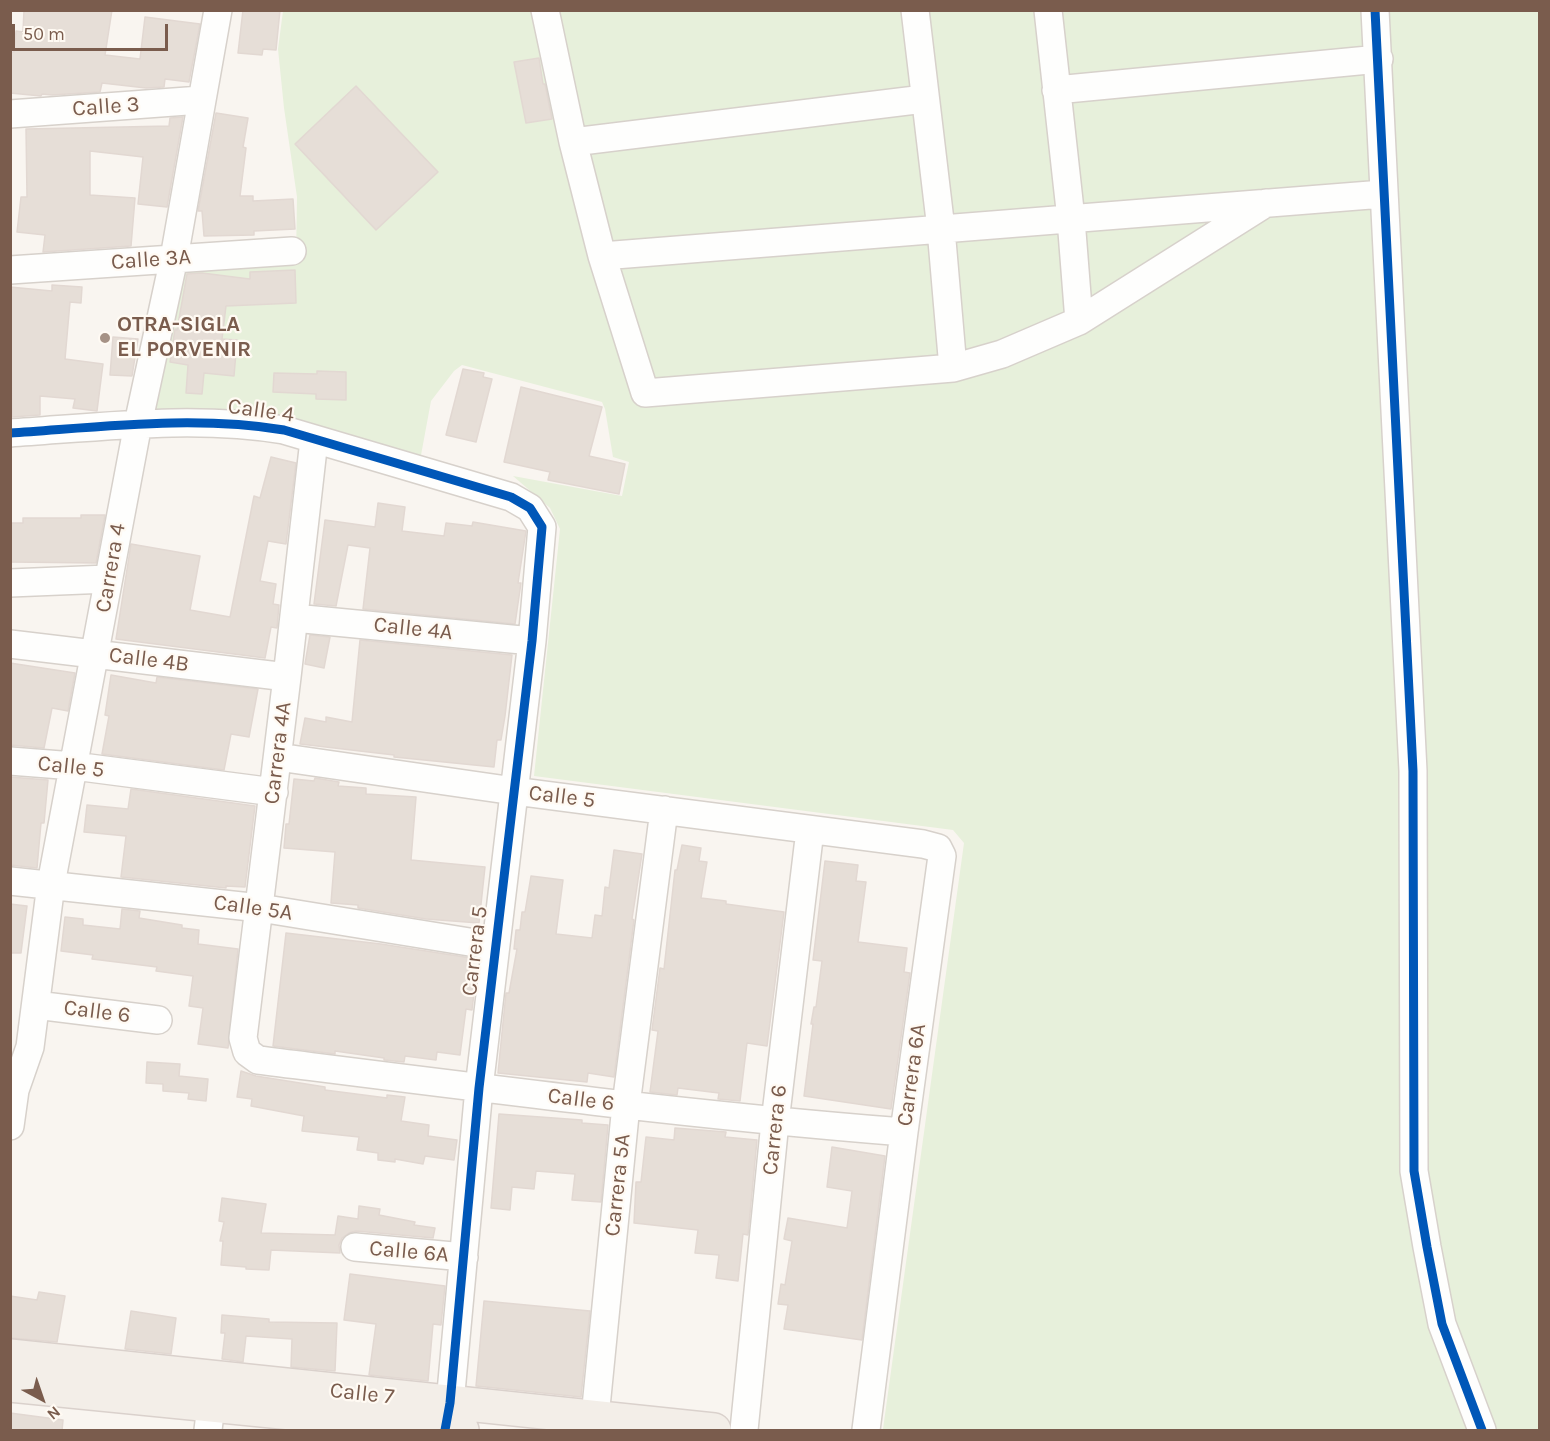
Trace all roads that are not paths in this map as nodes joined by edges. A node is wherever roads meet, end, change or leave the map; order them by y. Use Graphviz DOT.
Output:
graph roads {
  1 [pos="218,10"];
  2 [pos="545,10"];
  3 [pos="915,10"];
  4 [pos="1048,10"];
  5 [pos="1376,10"];
  6 [pos="1379,59"];
  7 [pos="1056,90"];
  8 [pos="924,99"];
  9 [pos="201,100"];
  10 [pos="10,114"];
  11 [pos="573,142"];
  12 [pos="1383,194"];
  13 [pos="1266,203"];
  14 [pos="1071,219"];
  15 [pos="941,229"];
  16 [pos="292,251"];
  17 [pos="603,256"];
  18 [pos="174,258"];
  19 [pos="10,270"];
  20 [pos="1079,321"];
  21 [pos="953,368"];
  22 [pos="138,424"];
  23 [pos="10,433"];
  24 [pos="314,440"];
  25 [pos="531,508"];
  26 [pos="108,579"];
  27 [pos="10,583"];
  28 [pos="294,618"];
  29 [pos="532,641"];
  30 [pos="10,644"];
  31 [pos="96,654"];
  32 [pos="287,677"];
  33 [pos="278,757"];
  34 [pos="10,761"];
  35 [pos="74,766"];
  36 [pos="514,791"];
  37 [pos="274,792"];
  38 [pos="664,810"];
  39 [pos="810,830"];
  40 [pos="10,881"];
  41 [pos="51,884"];
  42 [pos="260,908"];
  43 [pos="494,946"];
  44 [pos="36,1005"];
  45 [pos="158,1020"];
  46 [pos="258,1060"];
  47 [pos="479,1088"];
  48 [pos="13,1090"];
  49 [pos="626,1105"];
  50 [pos="775,1122"];
  51 [pos="10,1126"];
  52 [pos="904,1132"];
  53 [pos="355,1247"];
  54 [pos="464,1257"];
  55 [pos="10,1356"];
  56 [pos="10,1385"];
  57 [pos="595,1417"];
  58 [pos="210,1418"];
  59 [pos="451,1423"];
  60 [pos="714,1431"];
  61 [pos="744,1431"];
  62 [pos="866,1431"];
  63 [pos="1482,1431"];
  1 -- 9 [label="street, Carrera 4"];
  2 -- 11 [label="street"];
  3 -- 8 [label="street"];
  4 -- 7 [label="street"];
  5 -- 6 [label="street"];
  6 -- 7 [label="street"];
  6 -- 12 [label="street"];
  7 -- 14 [label="street"];
  8 -- 11 [label="street"];
  8 -- 15 [label="street"];
  9 -- 10 [label="street, Calle 3"];
  9 -- 18 [label="street, Carrera 4"];
  11 -- 17 [label="street"];
  12 -- 13 [label="street"];
  12 -- 63 [label="street"];
  13 -- 14 [label="street"];
  13 -- 20 [label="street"];
  14 -- 15 [label="street"];
  14 -- 20 [label="street"];
  15 -- 17 [label="street"];
  15 -- 21 [label="street"];
  16 -- 18 [label="street, Calle 3A"];
  17 -- 21 [label="street"];
  18 -- 19 [label="street, Calle 3A"];
  18 -- 22 [label="street, Carrera 4"];
  20 -- 21 [label="street"];
  22 -- 23 [label="street, Calle 4"];
  22 -- 24 [label="street, Calle 4"];
  22 -- 26 [label="street, Carrera 4"];
  24 -- 25 [label="street, Calle 4"];
  24 -- 28 [label="street, Carrera 4A"];
  25 -- 29 [label="street, Carrera 5"];
  26 -- 27 [label="street"];
  26 -- 31 [label="street, Carrera 4"];
  28 -- 29 [label="street, Calle 4A"];
  28 -- 32 [label="street, Carrera 4A"];
  29 -- 36 [label="street, Carrera 5"];
  30 -- 31 [label="street, Calle 4B"];
  31 -- 32 [label="street, Calle 4B"];
  31 -- 35 [label="street, Carrera 4"];
  32 -- 33 [label="street, Carrera 4A"];
  33 -- 36 [label="street, Calle 5"];
  33 -- 37 [label="street, Carrera 4A"];
  34 -- 35 [label="street, Calle 5"];
  35 -- 37 [label="street, Calle 5"];
  35 -- 41 [label="street, Carrera 4"];
  36 -- 38 [label="street, Calle 5"];
  36 -- 43 [label="street, Carrera 5"];
  37 -- 42 [label="street, Carrera 4A"];
  38 -- 39 [label="street, Calle 5"];
  38 -- 49 [label="street, Carrera 5A"];
  39 -- 50 [label="street, Carrera 6"];
  39 -- 52 [label="street, Carrera 6A"];
  40 -- 41 [label="street, Calle 5A"];
  41 -- 42 [label="street, Calle 5A"];
  41 -- 44 [label="street, Carrera 4"];
  42 -- 43 [label="street, Calle 5A"];
  42 -- 46 [label="street, Carrera 4A"];
  43 -- 47 [label="street, Carrera 5"];
  44 -- 45 [label="street, Calle 6"];
  44 -- 48 [label="street, Carrera 4"];
  46 -- 47 [label="street, Calle 6"];
  47 -- 49 [label="street, Calle 6"];
  47 -- 54 [label="street, Carrera 5"];
  48 -- 51 [label="street, Carrera 4"];
  49 -- 50 [label="street, Calle 6"];
  49 -- 57 [label="street, Carrera 5A"];
  50 -- 52 [label="street, Calle 6"];
  50 -- 61 [label="street, Carrera 6"];
  52 -- 62 [label="street, Carrera 6A"];
  53 -- 54 [label="street, Calle 6A"];
  54 -- 59 [label="street, Carrera 5"];
  55 -- 59 [label="main road, Calle 7"];
  56 -- 58 [label="main road, Calle 7"];
  57 -- 59 [label="main road, Calle 7"];
  57 -- 60 [label="main road, Calle 7"];
  58 -- 59 [label="main road, Calle 7"];
}
